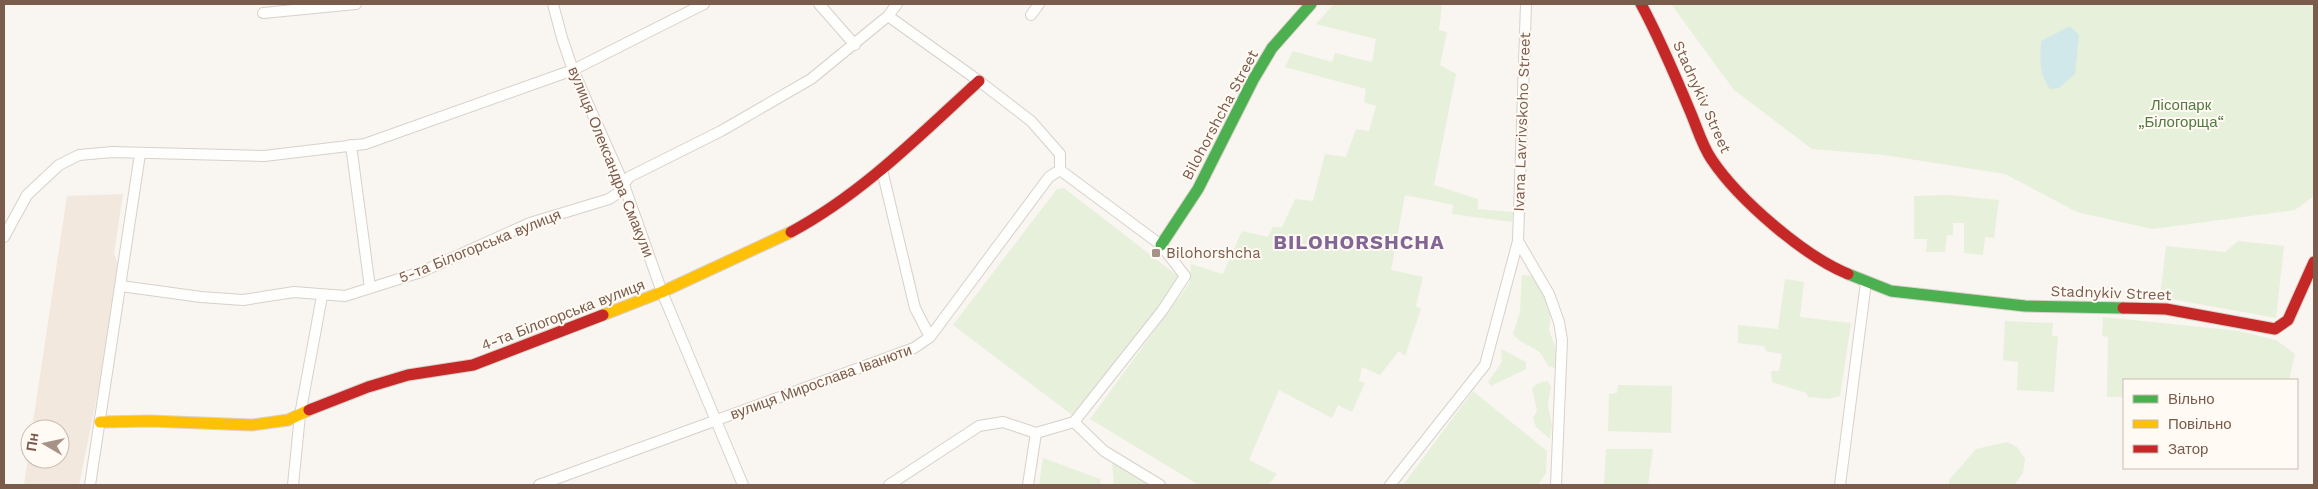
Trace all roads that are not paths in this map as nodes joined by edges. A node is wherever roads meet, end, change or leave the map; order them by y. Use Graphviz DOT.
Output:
graph roads {
  1 [pos="356,4"];
  2 [pos="553,4"];
  3 [pos="704,4"];
  4 [pos="819,4"];
  5 [pos="897,4"];
  6 [pos="1039,4"];
  7 [pos="1311,4"];
  8 [pos="1526,4"];
  9 [pos="1641,4"];
  10 [pos="263,13"];
  11 [pos="1031,15"];
  12 [pos="888,16"];
  13 [pos="855,45"];
  14 [pos="574,70"];
  15 [pos="979,80"];
  16 [pos="351,145"];
  17 [pos="140,154"];
  18 [pos="882,170"];
  19 [pos="1060,170"];
  20 [pos="624,185"];
  21 [pos="4,237"];
  22 [pos="1518,241"];
  23 [pos="1161,245"];
  24 [pos="2314,262"];
  25 [pos="1866,282"];
  26 [pos="121,286"];
  27 [pos="370,288"];
  28 [pos="662,292"];
  29 [pos="322,296"];
  30 [pos="930,337"];
  31 [pos="300,415"];
  32 [pos="716,420"];
  33 [pos="100,422"];
  34 [pos="1074,422"];
  35 [pos="1036,433"];
  36 [pos="90,485"];
  37 [pos="293,485"];
  38 [pos="538,485"];
  39 [pos="743,485"];
  40 [pos="889,485"];
  41 [pos="1028,485"];
  42 [pos="1160,485"];
  43 [pos="1390,485"];
  44 [pos="1556,485"];
  45 [pos="1840,485"];
  1 -- 10 [label="street"];
  2 -- 14 [label="street, вулиця Олександра Смакули"];
  3 -- 14 [label="street"];
  4 -- 13 [label="street"];
  5 -- 12 [label="street, 5-та Білогорська вулиця"];
  6 -- 11 [label="street"];
  7 -- 23 [label="street, Bilohorshcha Street"];
  8 -- 22 [label="street, Ivana Lavrivskoho Street"];
  9 -- 25 [label="street, Stadnykiv Street"];
  12 -- 13 [label="street, 5-та Білогорська вулиця"];
  12 -- 15 [label="street"];
  13 -- 20 [label="street, 5-та Білогорська вулиця"];
  14 -- 16 [label="street"];
  14 -- 20 [label="street, вулиця Олександра Смакули"];
  15 -- 18 [label="street, 4-та Білогорська вулиця"];
  15 -- 19 [label="street"];
  16 -- 17 [label="street"];
  16 -- 27 [label="street"];
  17 -- 21 [label="street"];
  17 -- 26 [label="street"];
  18 -- 28 [label="street, 4-та Білогорська вулиця"];
  18 -- 30 [label="street"];
  19 -- 23 [label="street"];
  19 -- 30 [label="street, вулиця Мирослава Іванюти"];
  20 -- 27 [label="street, 5-та Білогорська вулиця"];
  20 -- 28 [label="street, вулиця Олександра Смакули"];
  22 -- 43 [label="street, Ivana Lavrivskoho Street"];
  22 -- 44 [label="street"];
  23 -- 34 [label="street"];
  24 -- 25 [label="street, Stadnykiv Street"];
  25 -- 45 [label="street"];
  26 -- 29 [label="street, 5-та Білогорська вулиця"];
  26 -- 33 [label="street"];
  27 -- 29 [label="street, 5-та Білогорська вулиця"];
  28 -- 31 [label="street, 4-та Білогорська вулиця"];
  28 -- 32 [label="street, вулиця Олександра Смакули"];
  29 -- 31 [label="street"];
  30 -- 32 [label="street, вулиця Мирослава Іванюти"];
  31 -- 33 [label="street, 4-та Білогорська вулиця"];
  31 -- 37 [label="street"];
  32 -- 38 [label="street, вулиця Мирослава Іванюти"];
  32 -- 39 [label="street, вулиця Олександра Смакули"];
  33 -- 36 [label="street"];
  34 -- 35 [label="street"];
  34 -- 42 [label="street"];
  35 -- 40 [label="street"];
  35 -- 41 [label="street"];
}
